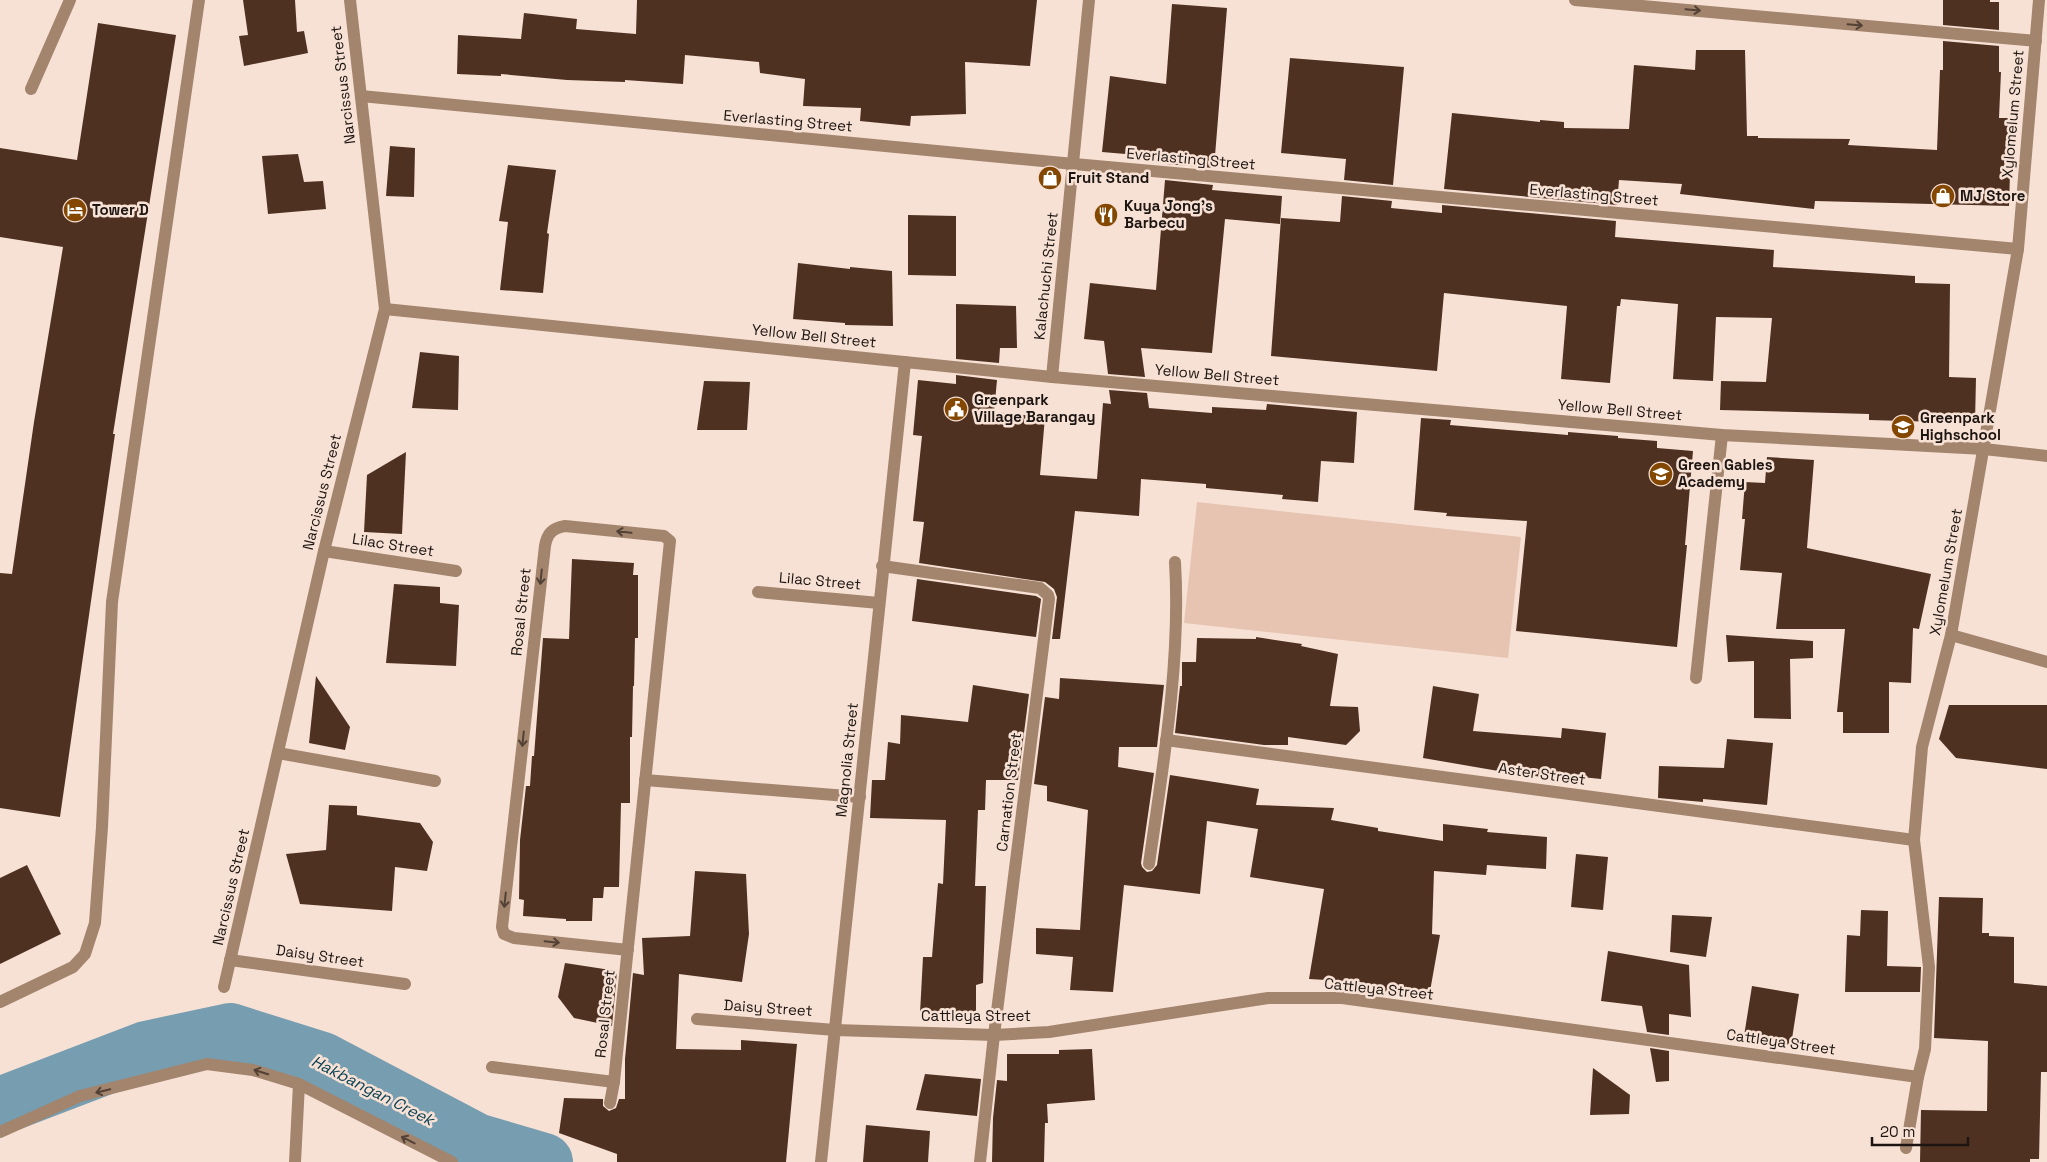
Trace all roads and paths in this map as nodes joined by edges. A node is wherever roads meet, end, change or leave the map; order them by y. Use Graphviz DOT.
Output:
graph roads {
  1 [pos="70,0"];
  2 [pos="199,0"];
  3 [pos="350,0"];
  4 [pos="1089,0"];
  5 [pos="1575,0"];
  6 [pos="2039,0"];
  7 [pos="2036,41"];
  8 [pos="31,89"];
  9 [pos="361,96"];
  10 [pos="1074,164"];
  11 [pos="2018,249"];
  12 [pos="385,309"];
  13 [pos="905,362"];
  14 [pos="1052,377"];
  15 [pos="1722,435"];
  16 [pos="1984,449"];
  17 [pos="2047,456"];
  18 [pos="324,551"];
  19 [pos="1175,562"];
  20 [pos="882,566"];
  21 [pos="456,571"];
  22 [pos="758,592"];
  23 [pos="880,603"];
  24 [pos="1951,635"];
  25 [pos="2047,662"];
  26 [pos="1696,678"];
  27 [pos="1166,740"];
  28 [pos="278,753"];
  29 [pos="645,780"];
  30 [pos="435,781"];
  31 [pos="860,797"];
  32 [pos="1914,840"];
  33 [pos="1149,864"];
  34 [pos="628,950"];
  35 [pos="230,960"];
  36 [pos="405,984"];
  37 [pos="224,987"];
  38 [pos="0,1002"];
  39 [pos="697,1019"];
  40 [pos="835,1030"];
  41 [pos="994,1035"];
  42 [pos="492,1067"];
  43 [pos="1918,1077"];
  44 [pos="614,1082"];
  45 [pos="299,1084"];
  46 [pos="610,1103"];
  47 [pos="0,1132"];
  48 [pos="1906,1148"];
  49 [pos="295,1162"];
  50 [pos="452,1162"];
  51 [pos="821,1162"];
  52 [pos="980,1162"];
  1 -- 8 [label="street"];
  2 -- 38 [label="street"];
  3 -- 9 [label="street, Narcissus Street"];
  4 -- 10 [label="street, Kalachuchi Street"];
  5 -- 7 [label="street, one-way"];
  6 -- 7 [label="street, Xylomelum Street"];
  7 -- 11 [label="street, Xylomelum Street"];
  9 -- 10 [label="street, Everlasting Street"];
  9 -- 12 [label="street, Narcissus Street"];
  10 -- 11 [label="street, Everlasting Street"];
  10 -- 14 [label="street, Kalachuchi Street"];
  11 -- 16 [label="street, Xylomelum Street"];
  12 -- 13 [label="street, Yellow Bell Street"];
  12 -- 18 [label="street, Narcissus Street"];
  13 -- 14 [label="street, Yellow Bell Street"];
  13 -- 20 [label="street, Magnolia Street"];
  14 -- 15 [label="street, Yellow Bell Street"];
  15 -- 16 [label="street, Yellow Bell Street"];
  15 -- 26 [label="street"];
  16 -- 17 [label="street, Yellow Bell Street"];
  16 -- 24 [label="street, Xylomelum Street"];
  18 -- 21 [label="street, Lilac Street"];
  18 -- 28 [label="street, Narcissus Street"];
  19 -- 27 [label="street"];
  20 -- 23 [label="street, Magnolia Street"];
  20 -- 41 [label="street, Carnation Street"];
  22 -- 23 [label="street, Lilac Street"];
  23 -- 31 [label="street, Magnolia Street"];
  24 -- 25 [label="street"];
  24 -- 32 [label="street, Xylomelum Street"];
  27 -- 32 [label="street, Aster Street"];
  27 -- 33 [label="street"];
  28 -- 30 [label="street"];
  28 -- 35 [label="street, Narcissus Street"];
  29 -- 31 [label="street"];
  29 -- 34 [label="street, Rosal Street"];
  29 -- 34 [label="street, Rosal Street, one-way"];
  31 -- 40 [label="street, Magnolia Street"];
  32 -- 43 [label="street, Xylomelum Street"];
  34 -- 44 [label="street, Rosal Street"];
  35 -- 36 [label="street, Daisy Street"];
  35 -- 37 [label="street, Narcissus Street"];
  39 -- 40 [label="street, Daisy Street"];
  40 -- 41 [label="street, Cattleya Street"];
  40 -- 51 [label="street, Magnolia Street"];
  41 -- 43 [label="street, Cattleya Street"];
  41 -- 52 [label="street, Carnation Street"];
  42 -- 44 [label="street, Rosal Street"];
  43 -- 48 [label="street, Xylomelum Street"];
  44 -- 46 [label="street, Rosal Street"];
  45 -- 47 [label="street, one-way"];
  45 -- 49 [label="street"];
  50 -- 45 [label="street, one-way"];
}
